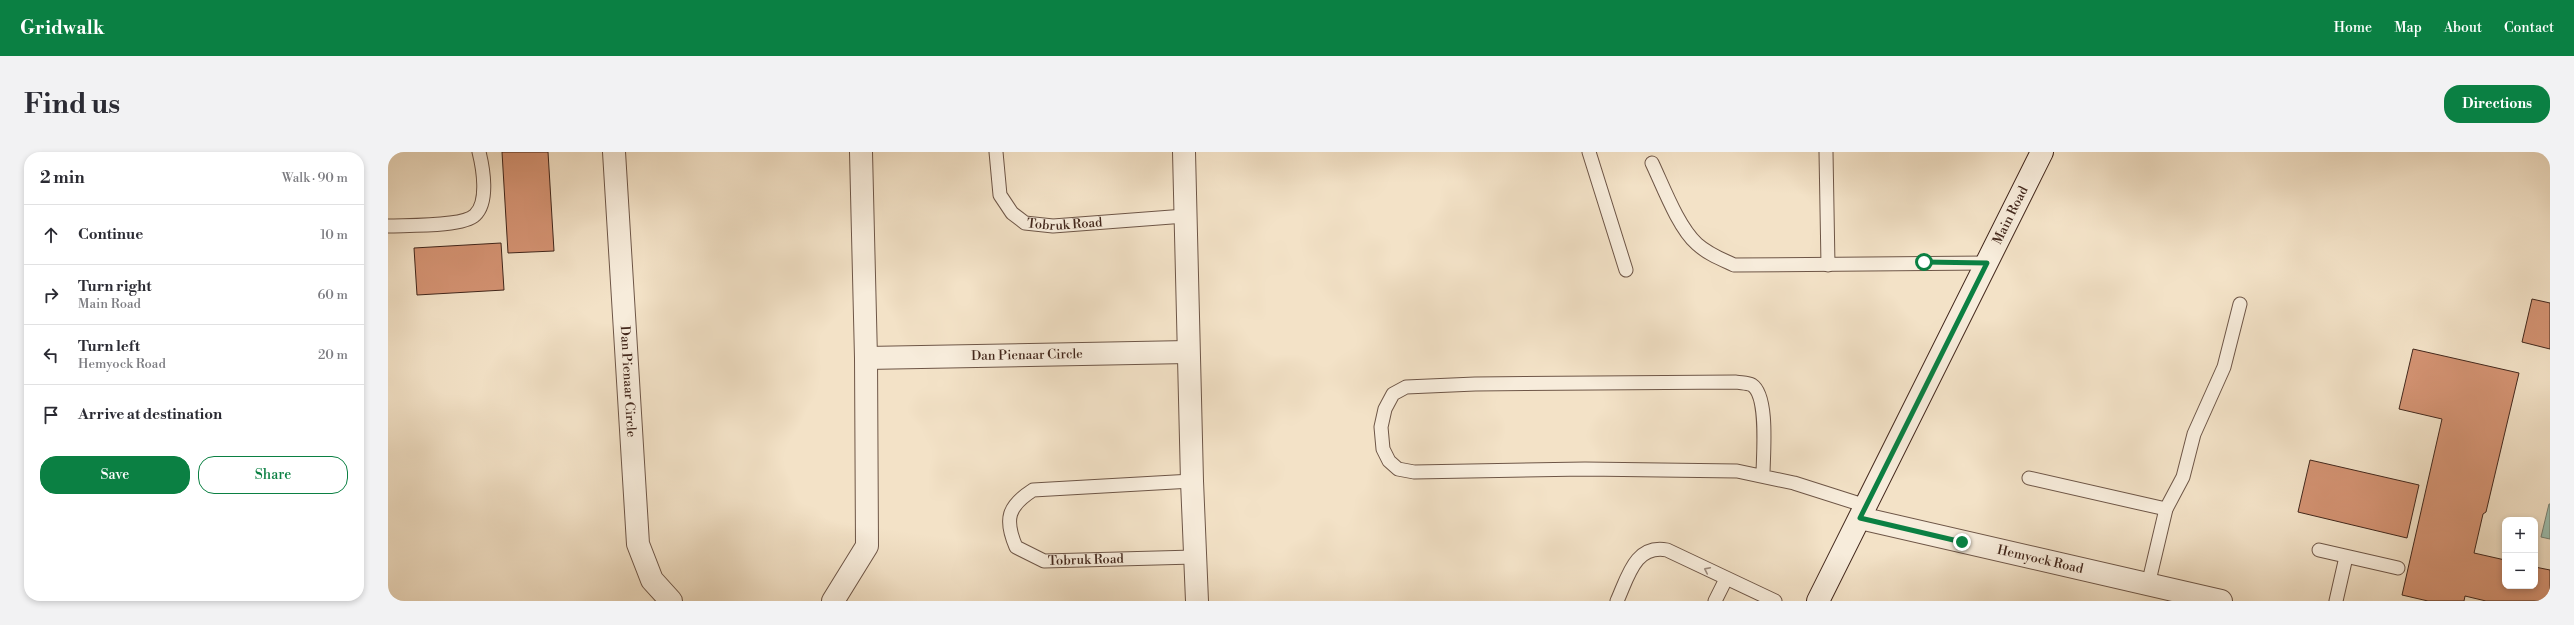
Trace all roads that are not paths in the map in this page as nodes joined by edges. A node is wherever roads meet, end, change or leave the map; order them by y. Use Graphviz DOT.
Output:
graph roads {
  1 [pos="479,152"];
  2 [pos="614,152"];
  3 [pos="861,152"];
  4 [pos="996,152"];
  5 [pos="1184,152"];
  6 [pos="1589,152"];
  7 [pos="1826,152"];
  8 [pos="2042,152"];
  9 [pos="1652,163"];
  10 [pos="1185,216"];
  11 [pos="388,226"];
  12 [pos="1987,263"];
  13 [pos="1828,264"];
  14 [pos="1626,270"];
  15 [pos="2240,304"];
  16 [pos="1188,352"];
  17 [pos="866,358"];
  18 [pos="1763,475"];
  19 [pos="2029,478"];
  20 [pos="1192,481"];
  21 [pos="2166,509"];
  22 [pos="1863,512"];
  23 [pos="2319,550"];
  24 [pos="2346,556"];
  25 [pos="1194,557"];
  26 [pos="2398,568"];
  27 [pos="1726,579"];
  28 [pos="2148,584"];
  29 [pos="671,601"];
  30 [pos="833,601"];
  31 [pos="1198,601"];
  32 [pos="1616,601"];
  33 [pos="1715,601"];
  34 [pos="1775,601"];
  35 [pos="1818,601"];
  36 [pos="2221,601"];
  37 [pos="2336,601"];
  1 -- 11 [label="lane"];
  2 -- 29 [label="street, Dan Pienaar Circle"];
  3 -- 17 [label="street"];
  4 -- 10 [label="lane, Tobruk Road"];
  5 -- 10 [label="street"];
  6 -- 14 [label="lane"];
  7 -- 13 [label="lane"];
  8 -- 12 [label="street, Main Road"];
  9 -- 13 [label="lane"];
  10 -- 16 [label="street"];
  12 -- 13 [label="lane"];
  12 -- 22 [label="street, Main Road"];
  15 -- 21 [label="lane"];
  16 -- 17 [label="street, Dan Pienaar Circle"];
  16 -- 20 [label="street"];
  17 -- 30 [label="street"];
  18 -- 18 [label="lane"];
  18 -- 22 [label="lane"];
  19 -- 21 [label="lane"];
  20 -- 25 [label="street"];
  20 -- 25 [label="lane, Tobruk Road"];
  21 -- 28 [label="lane"];
  22 -- 28 [label="street, Hemyock Road"];
  22 -- 35 [label="street, Main Road"];
  23 -- 24 [label="lane"];
  24 -- 26 [label="lane"];
  24 -- 37 [label="lane"];
  25 -- 31 [label="street"];
  27 -- 32 [label="lane, one-way"];
  27 -- 33 [label="lane"];
  27 -- 34 [label="lane"];
  28 -- 36 [label="street, Hemyock Road"];
}
